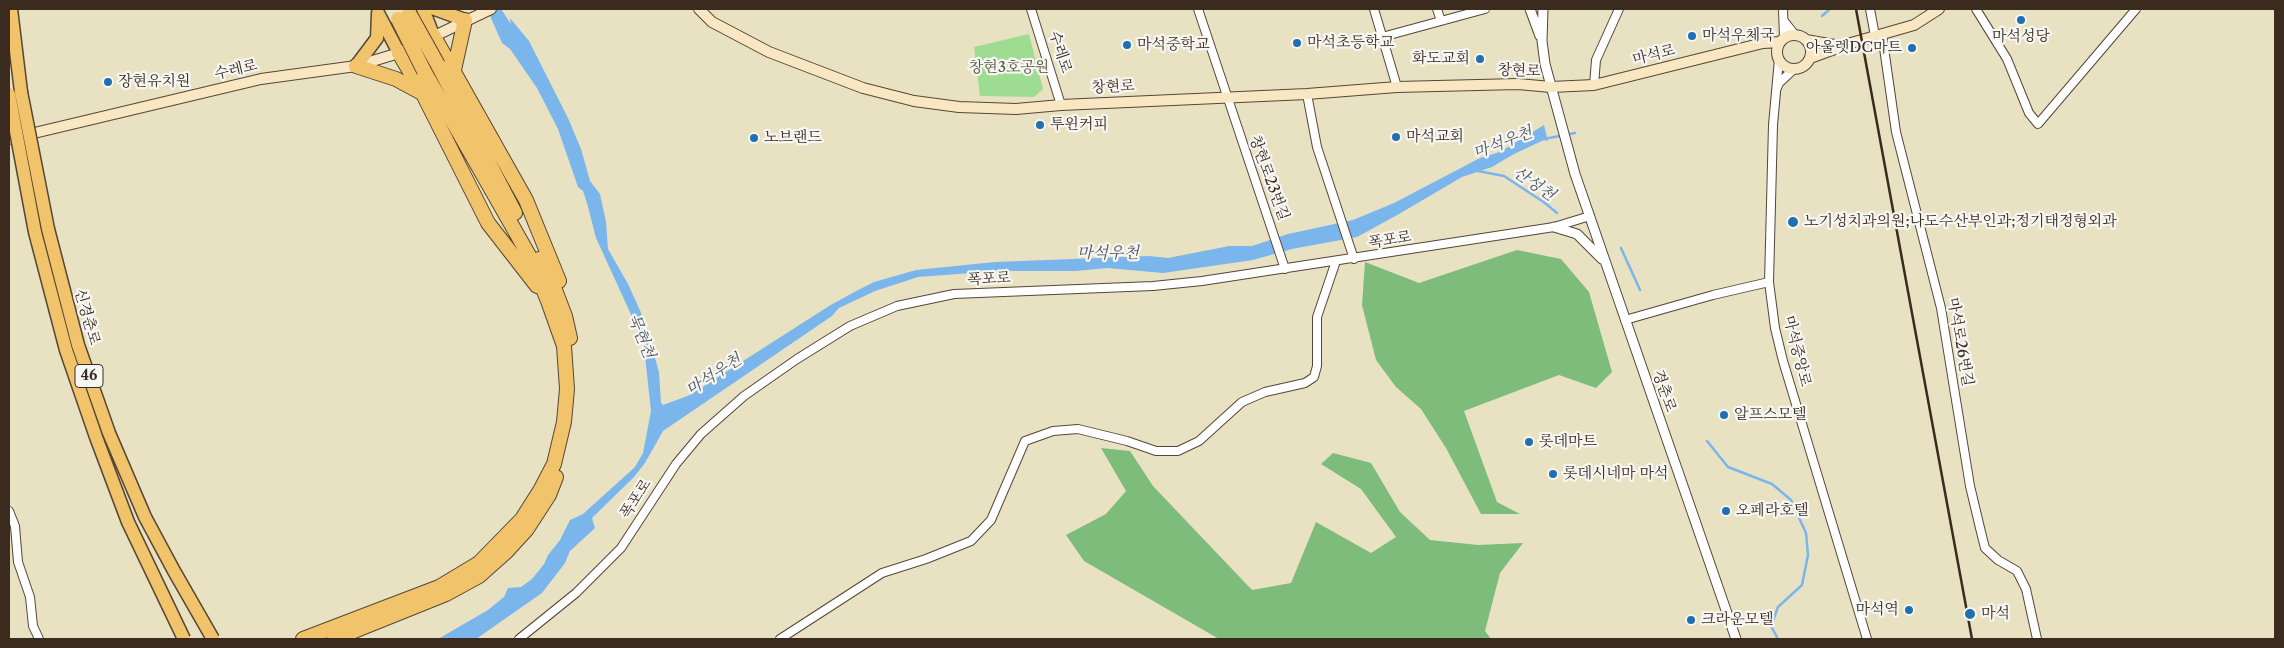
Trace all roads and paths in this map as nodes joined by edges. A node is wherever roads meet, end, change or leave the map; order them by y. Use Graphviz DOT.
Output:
graph roads {
  1 [pos="11,9"];
  2 [pos="423,9"];
  3 [pos="435,9"];
  4 [pos="491,9"];
  5 [pos="699,9"];
  6 [pos="1030,9"];
  7 [pos="1198,9"];
  8 [pos="1374,9"];
  9 [pos="1438,9"];
  10 [pos="1485,9"];
  11 [pos="1530,9"];
  12 [pos="1543,9"];
  13 [pos="1619,9"];
  14 [pos="1783,9"];
  15 [pos="1870,9"];
  16 [pos="1939,9"];
  17 [pos="1976,9"];
  18 [pos="2136,9"];
  19 [pos="377,11"];
  20 [pos="401,12"];
  21 [pos="465,20"];
  22 [pos="1441,21"];
  23 [pos="1784,21"];
  24 [pos="433,35"];
  25 [pos="1795,35"];
  26 [pos="1879,35"];
  27 [pos="1382,37"];
  28 [pos="1782,40"];
  29 [pos="1806,40"];
  30 [pos="1542,41"];
  31 [pos="1841,46"];
  32 [pos="399,53"];
  33 [pos="1810,58"];
  34 [pos="1779,59"];
  35 [pos="356,66"];
  36 [pos="1794,68"];
  37 [pos="454,70"];
  38 [pos="1594,85"];
  39 [pos="1397,87"];
  40 [pos="1551,87"];
  41 [pos="13,91"];
  42 [pos="1775,92"];
  43 [pos="423,94"];
  44 [pos="1307,94"];
  45 [pos="1227,96"];
  46 [pos="1062,105"];
  47 [pos="9,139"];
  48 [pos="1590,216"];
  49 [pos="1554,227"];
  50 [pos="1354,259"];
  51 [pos="1336,261"];
  52 [pos="1606,263"];
  53 [pos="1285,269"];
  54 [pos="1769,282"];
  55 [pos="548,301"];
  56 [pos="566,316"];
  57 [pos="1625,320"];
  58 [pos="9,511"];
  59 [pos="40,639"];
  60 [pos="184,639"];
  61 [pos="213,639"];
  62 [pos="303,639"];
  63 [pos="334,639"];
  64 [pos="519,639"];
  65 [pos="780,639"];
  66 [pos="1736,639"];
  67 [pos="1867,639"];
  68 [pos="2037,639"];
  1 -- 41 [label="highway, 신경춘로"];
  2 -- 24 [label="highway"];
  3 -- 21 [label="highway"];
  4 -- 21 [label="main road, 수레로"];
  5 -- 46 [label="main road, 창현로"];
  6 -- 46 [label="street, 수레로"];
  7 -- 45 [label="street, 창현로23번길"];
  8 -- 27 [label="street"];
  9 -- 22 [label="street"];
  10 -- 22 [label="street"];
  11 -- 30 [label="street"];
  12 -- 30 [label="street"];
  13 -- 38 [label="street"];
  14 -- 23 [label="street"];
  15 -- 26 [label="street, 마석로26번길"];
  16 -- 26 [label="main road"];
  17 -- 18 [label="street"];
  19 -- 32 [label="highway"];
  19 -- 35 [label="highway"];
  20 -- 55 [label="highway, bridge"];
  20 -- 56 [label="highway, bridge"];
  21 -- 24 [label="main road, 수레로"];
  21 -- 37 [label="highway"];
  22 -- 27 [label="street"];
  23 -- 25 [label="street"];
  23 -- 28 [label="street"];
  24 -- 32 [label="main road, 수레로"];
  24 -- 37 [label="highway"];
  25 -- 28 [label="main road"];
  25 -- 29 [label="main road"];
  26 -- 31 [label="main road"];
  26 -- 68 [label="street, 마석로26번길"];
  27 -- 39 [label="street"];
  28 -- 34 [label="main road"];
  28 -- 38 [label="main road, 마석로"];
  29 -- 31 [label="main road"];
  29 -- 33 [label="main road"];
  30 -- 40 [label="street"];
  31 -- 33 [label="main road"];
  32 -- 35 [label="main road, 수레로"];
  32 -- 43 [label="highway"];
  33 -- 36 [label="main road"];
  34 -- 36 [label="main road"];
  34 -- 42 [label="street, 마석중앙로"];
  35 -- 43 [label="highway"];
  35 -- 47 [label="main road, 수레로"];
  36 -- 42 [label="street"];
  37 -- 56 [label="highway"];
  38 -- 40 [label="main road, 마석로"];
  39 -- 40 [label="main road, 창현로"];
  39 -- 44 [label="main road, 창현로"];
  40 -- 48 [label="street, 경춘로"];
  41 -- 60 [label="highway, 신경춘로 / 46, bridge"];
  41 -- 61 [label="highway, 신경춘로 / 46, bridge"];
  42 -- 54 [label="street, 마석중앙로"];
  43 -- 55 [label="highway"];
  44 -- 45 [label="main road, 창현로"];
  44 -- 50 [label="street"];
  45 -- 46 [label="main road, 창현로"];
  45 -- 53 [label="street, 창현로23번길"];
  48 -- 49 [label="street, 폭포로"];
  48 -- 52 [label="street, 경춘로"];
  49 -- 50 [label="street, 폭포로"];
  49 -- 52 [label="street"];
  50 -- 51 [label="street, 폭포로"];
  51 -- 53 [label="street, 폭포로"];
  51 -- 65 [label="street"];
  52 -- 57 [label="street, 경춘로"];
  53 -- 64 [label="street, 폭포로"];
  54 -- 57 [label="street"];
  54 -- 67 [label="street, 마석중앙로"];
  55 -- 62 [label="highway"];
  56 -- 63 [label="highway"];
  57 -- 66 [label="street, 경춘로"];
  58 -- 59 [label="street"];
}
